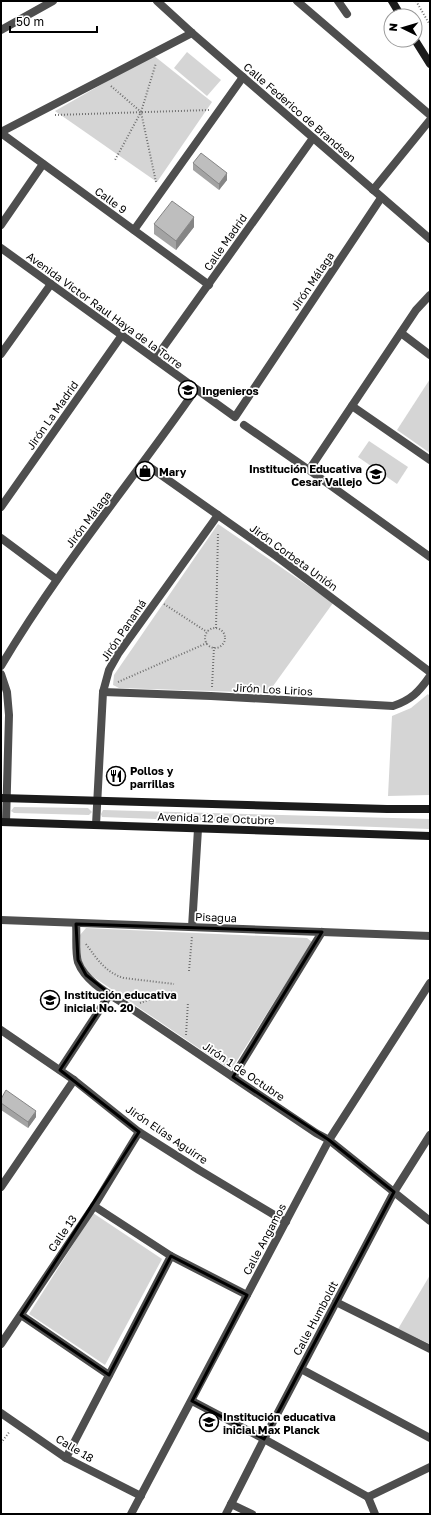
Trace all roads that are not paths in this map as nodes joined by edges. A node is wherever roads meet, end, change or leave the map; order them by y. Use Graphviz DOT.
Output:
graph roads {
  1 [pos="53,1"];
  2 [pos="157,1"];
  3 [pos="297,1"];
  4 [pos="338,1"];
  5 [pos="347,14"];
  6 [pos="1,30"];
  7 [pos="192,33"];
  8 [pos="420,48"];
  9 [pos="430,64"];
  10 [pos="243,77"];
  11 [pos="430,115"];
  12 [pos="430,120"];
  13 [pos="1,133"];
  14 [pos="313,138"];
  15 [pos="42,164"];
  16 [pos="373,190"];
  17 [pos="381,198"];
  18 [pos="1,225"];
  19 [pos="134,230"];
  20 [pos="430,239"];
  21 [pos="1,248"];
  22 [pos="51,284"];
  23 [pos="209,284"];
  24 [pos="430,295"];
  25 [pos="401,333"];
  26 [pos="122,335"];
  27 [pos="1,354"];
  28 [pos="430,355"];
  29 [pos="155,359"];
  30 [pos="196,389"];
  31 [pos="352,406"];
  32 [pos="235,417"];
  33 [pos="244,425"];
  34 [pos="430,460"];
  35 [pos="144,462"];
  36 [pos="309,470"];
  37 [pos="1,508"];
  38 [pos="218,515"];
  39 [pos="1,538"];
  40 [pos="430,557"];
  41 [pos="56,579"];
  42 [pos="1,666"];
  43 [pos="430,672"];
  44 [pos="1,674"];
  45 [pos="430,676"];
  46 [pos="104,690"];
  47 [pos="4,798"];
  48 [pos="97,800"];
  49 [pos="430,810"];
  50 [pos="4,822"];
  51 [pos="96,825"];
  52 [pos="198,829"];
  53 [pos="430,836"];
  54 [pos="1,920"];
  55 [pos="76,928"];
  56 [pos="192,928"];
  57 [pos="322,932"];
  58 [pos="430,936"];
  59 [pos="430,983"];
  60 [pos="110,994"];
  61 [pos="1,1030"];
  62 [pos="60,1070"];
  63 [pos="233,1077"];
  64 [pos="74,1080"];
  65 [pos="139,1132"];
  66 [pos="430,1135"];
  67 [pos="329,1140"];
  68 [pos="1,1187"];
  69 [pos="394,1192"];
  70 [pos="94,1206"];
  71 [pos="430,1221"];
  72 [pos="286,1222"];
  73 [pos="171,1256"];
  74 [pos="246,1295"];
  75 [pos="336,1302"];
  76 [pos="21,1315"];
  77 [pos="1,1344"];
  78 [pos="430,1349"];
  79 [pos="301,1369"];
  80 [pos="109,1375"];
  81 [pos="192,1401"];
  82 [pos="1,1413"];
  83 [pos="430,1438"];
  84 [pos="264,1439"];
  85 [pos="66,1458"];
  86 [pos="430,1467"];
  87 [pos="141,1496"];
  88 [pos="368,1497"];
  89 [pos="231,1504"];
  90 [pos="131,1514"];
  91 [pos="226,1514"];
  92 [pos="252,1514"];
  93 [pos="375,1514"];
  1 -- 6 [label="street"];
  2 -- 7 [label="street, Calle Federico de Brandsen"];
  3 -- 11 [label="street"];
  4 -- 5 [label="street"];
  7 -- 10 [label="street, Calle Federico de Brandsen"];
  7 -- 13 [label="street"];
  8 -- 9 [label="main road"];
  10 -- 14 [label="street, Calle Federico de Brandsen"];
  10 -- 19 [label="street"];
  12 -- 16 [label="street"];
  13 -- 15 [label="street, Calle 9"];
  14 -- 16 [label="street, Calle Federico de Brandsen"];
  14 -- 23 [label="street, Calle Madrid"];
  15 -- 18 [label="street"];
  15 -- 19 [label="street, Calle 9"];
  16 -- 17 [label="street, Calle Federico de Brandsen"];
  17 -- 20 [label="street, Calle Federico de Brandsen"];
  17 -- 32 [label="street, Jirón Málaga"];
  19 -- 23 [label="street, Calle 9"];
  21 -- 22 [label="street, Avenida Victor Raul Haya de la Torre"];
  22 -- 26 [label="street, Avenida Victor Raul Haya de la Torre"];
  22 -- 27 [label="street"];
  23 -- 29 [label="street, Calle Madrid"];
  24 -- 25 [label="street"];
  25 -- 28 [label="street"];
  25 -- 31 [label="street"];
  26 -- 29 [label="street, Avenida Victor Raul Haya de la Torre"];
  26 -- 37 [label="street, Jirón La Madrid"];
  29 -- 30 [label="street, Avenida Victor Raul Haya de la Torre"];
  30 -- 32 [label="street, Avenida Victor Raul Haya de la Torre"];
  30 -- 35 [label="street, Jirón Málaga"];
  31 -- 34 [label="street"];
  31 -- 36 [label="street"];
  33 -- 36 [label="street"];
  35 -- 38 [label="street, Jirón Corbeta Unión"];
  35 -- 41 [label="street, Jirón Málaga"];
  36 -- 40 [label="street"];
  38 -- 43 [label="street, Jirón Corbeta Unión"];
  38 -- 46 [label="street, Jirón Panamá"];
  39 -- 41 [label="street"];
  41 -- 42 [label="street, Jirón Málaga"];
  44 -- 47 [label="street"];
  45 -- 46 [label="street, Jirón Los Lirios"];
  46 -- 48 [label="street, Jirón Panamá"];
  47 -- 48 [label="main road, Avenida 12 de Octubre"];
  47 -- 50 [label="street"];
  48 -- 49 [label="main road, Avenida 12 de Octubre"];
  48 -- 51 [label="street, Jirón Panamá"];
  50 -- 51 [label="main road, Avenida 12 de Octubre"];
  51 -- 52 [label="main road, Avenida 12 de Octubre"];
  52 -- 53 [label="main road, Avenida 12 de Octubre"];
  52 -- 56 [label="street"];
  54 -- 55 [label="street, Pisagua"];
  55 -- 56 [label="street, Pisagua"];
  55 -- 60 [label="street, Jirón 1 de Octubre"];
  56 -- 57 [label="street, Pisagua"];
  57 -- 58 [label="street, Pisagua"];
  57 -- 63 [label="street"];
  59 -- 67 [label="street, Calle Angamos"];
  60 -- 62 [label="street"];
  60 -- 63 [label="street, Jirón 1 de Octubre"];
  61 -- 62 [label="street, Jirón Elías Aguirre"];
  62 -- 64 [label="street, Jirón Elías Aguirre"];
  63 -- 67 [label="street, Jirón 1 de Octubre"];
  64 -- 65 [label="street, Jirón Elías Aguirre"];
  64 -- 68 [label="street"];
  65 -- 70 [label="street, Calle 13"];
  65 -- 72 [label="street, Jirón Elías Aguirre"];
  66 -- 69 [label="street, Calle Humboldt"];
  67 -- 69 [label="street, Jirón 1 de Octubre"];
  67 -- 72 [label="street, Calle Angamos"];
  69 -- 71 [label="street, Jirón 1 de Octubre"];
  69 -- 75 [label="street, Calle Humboldt"];
  70 -- 73 [label="street"];
  70 -- 76 [label="street, Calle 13"];
  72 -- 74 [label="street, Calle Angamos"];
  73 -- 74 [label="street"];
  73 -- 80 [label="street"];
  74 -- 81 [label="street, Calle Angamos"];
  75 -- 78 [label="street"];
  75 -- 79 [label="street, Calle Humboldt"];
  76 -- 77 [label="street, Calle 13"];
  76 -- 80 [label="street"];
  79 -- 83 [label="street"];
  79 -- 84 [label="street, Calle Humboldt"];
  80 -- 85 [label="street"];
  81 -- 84 [label="street"];
  81 -- 87 [label="street, Calle Angamos"];
  82 -- 85 [label="street, Calle 18"];
  84 -- 88 [label="street"];
  84 -- 89 [label="street, Calle Humboldt"];
  85 -- 87 [label="street, Calle 18"];
  86 -- 88 [label="street"];
  87 -- 90 [label="street, Calle Angamos"];
  88 -- 93 [label="street"];
  89 -- 91 [label="street, Calle Humboldt"];
  89 -- 92 [label="street"];
}
